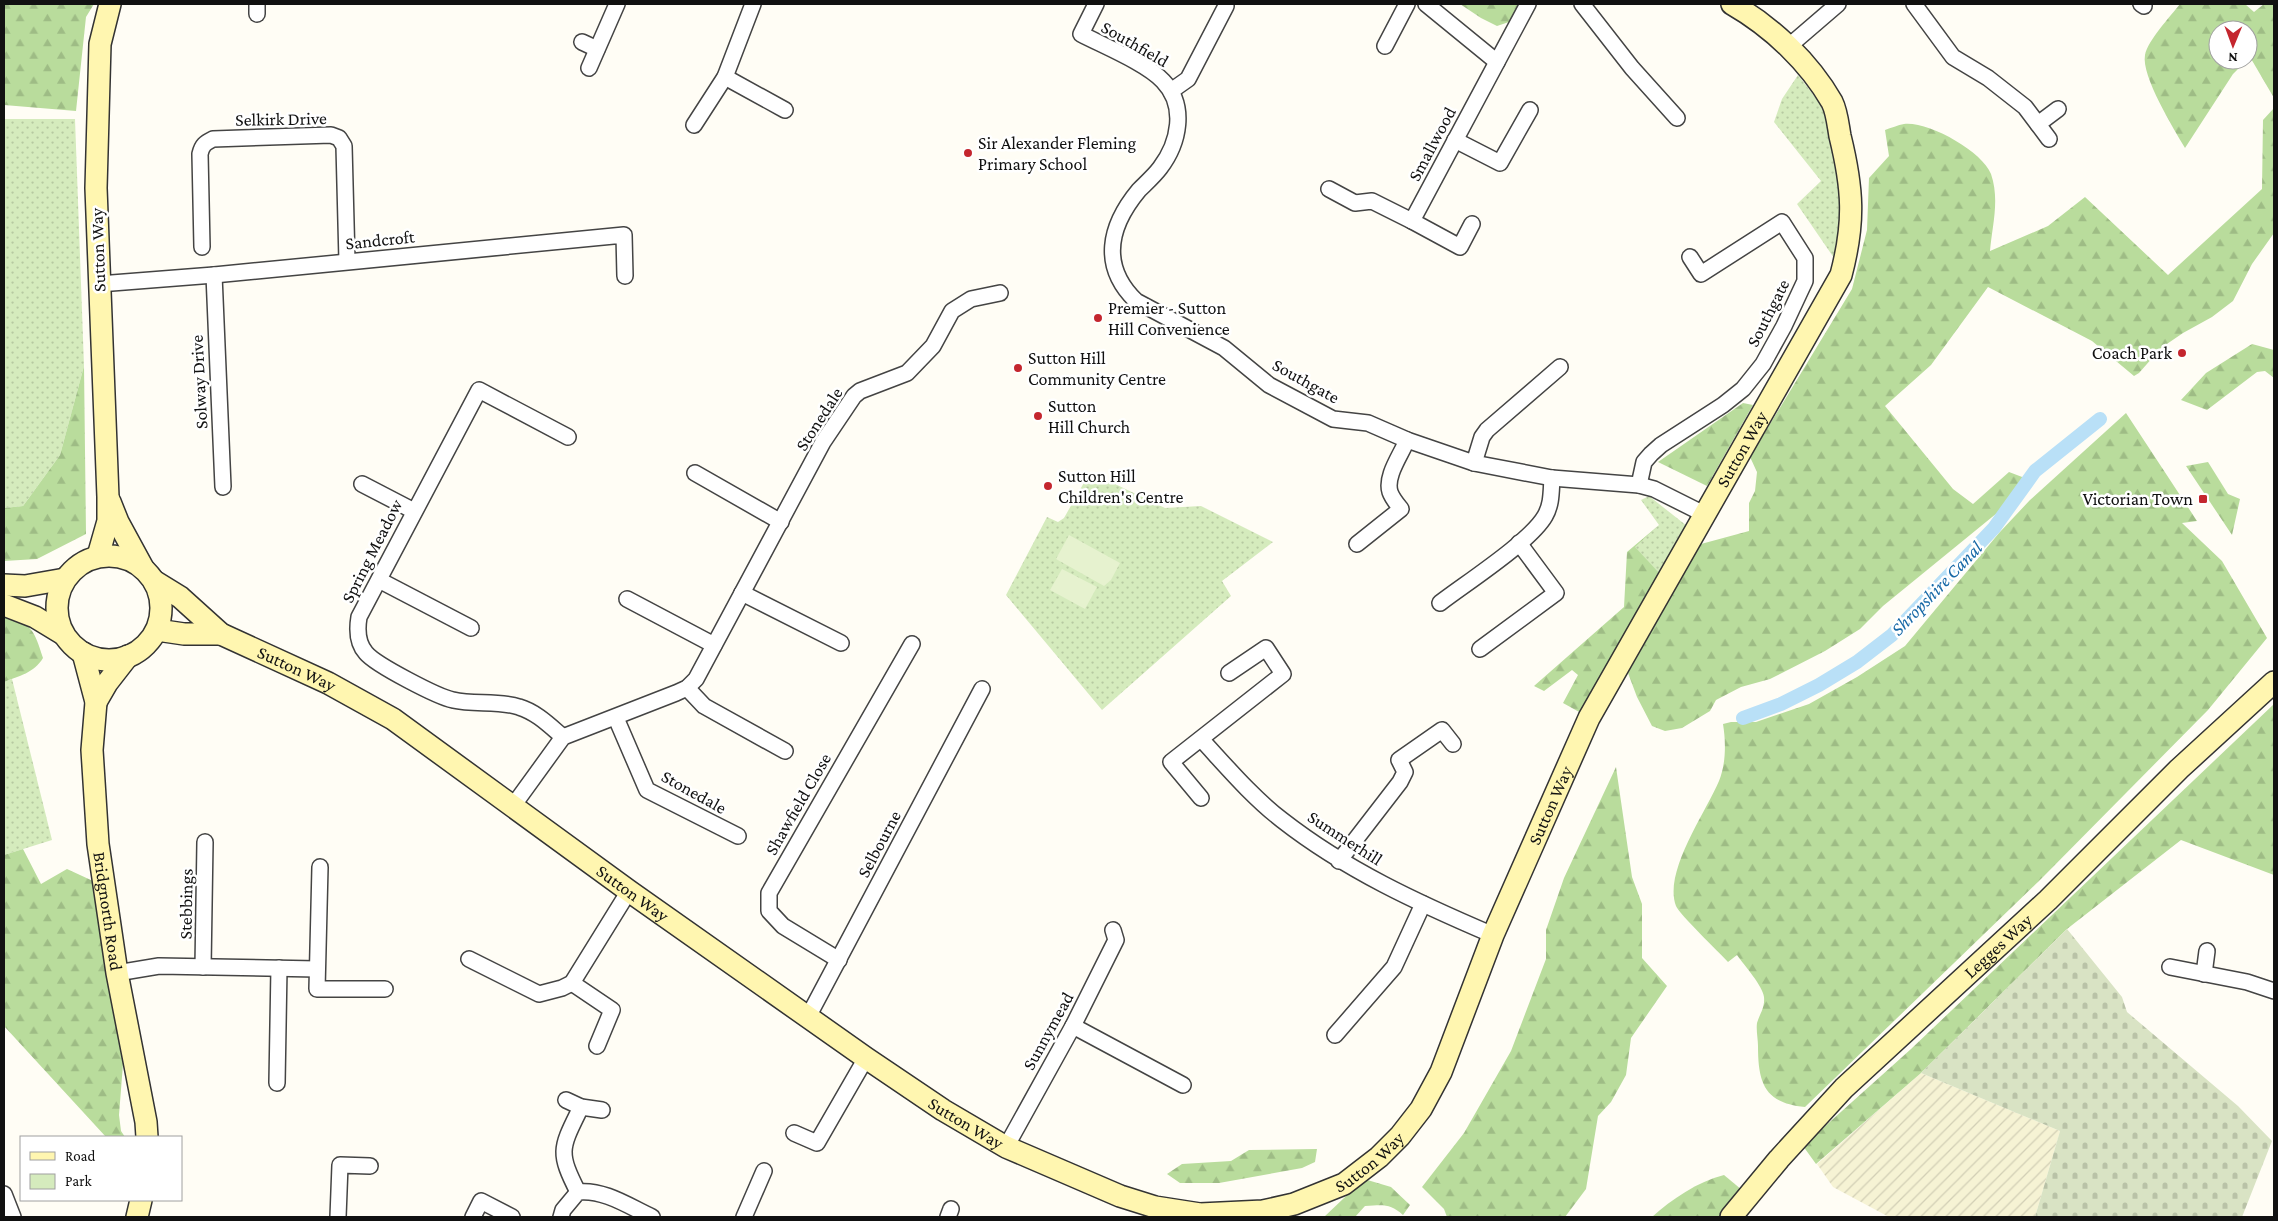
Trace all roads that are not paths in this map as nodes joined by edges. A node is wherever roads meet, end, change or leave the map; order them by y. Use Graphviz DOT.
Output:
graph roads {
  1 [pos="110,4"];
  2 [pos="617,4"];
  3 [pos="753,4"];
  4 [pos="1096,4"];
  5 [pos="1407,4"];
  6 [pos="1426,4"];
  7 [pos="1528,4"];
  8 [pos="1582,4"];
  9 [pos="1732,4"];
  10 [pos="1838,4"];
  11 [pos="1914,4"];
  12 [pos="1226,6"];
  13 [pos="582,42"];
  14 [pos="1385,46"];
  15 [pos="1788,47"];
  16 [pos="597,49"];
  17 [pos="1497,62"];
  18 [pos="589,68"];
  19 [pos="725,77"];
  20 [pos="1171,91"];
  21 [pos="2058,109"];
  22 [pos="785,110"];
  23 [pos="1530,110"];
  24 [pos="1677,118"];
  25 [pos="2038,124"];
  26 [pos="694,125"];
  27 [pos="2049,139"];
  28 [pos="1455,140"];
  29 [pos="1329,189"];
  30 [pos="1412,221"];
  31 [pos="1472,224"];
  32 [pos="202,247"];
  33 [pos="1690,257"];
  34 [pos="347,262"];
  35 [pos="214,275"];
  36 [pos="625,276"];
  37 [pos="99,284"];
  38 [pos="1000,293"];
  39 [pos="1224,348"];
  40 [pos="1560,367"];
  41 [pos="568,438"];
  42 [pos="1407,440"];
  43 [pos="1474,464"];
  44 [pos="695,473"];
  45 [pos="1552,478"];
  46 [pos="362,484"];
  47 [pos="1639,485"];
  48 [pos="223,486"];
  49 [pos="108,497"];
  50 [pos="414,511"];
  51 [pos="1704,514"];
  52 [pos="781,522"];
  53 [pos="1519,543"];
  54 [pos="1357,544"];
  55 [pos="98,556"];
  56 [pos="149,575"];
  57 [pos="65,579"];
  58 [pos="379,580"];
  59 [pos="4,585"];
  60 [pos="742,593"];
  61 [pos="627,599"];
  62 [pos="1440,603"];
  63 [pos="4,605"];
  64 [pos="471,628"];
  65 [pos="157,630"];
  66 [pos="63,634"];
  67 [pos="221,634"];
  68 [pos="841,643"];
  69 [pos="912,644"];
  70 [pos="714,645"];
  71 [pos="1480,649"];
  72 [pos="83,653"];
  73 [pos="128,656"];
  74 [pos="1229,674"];
  75 [pos="2274,682"];
  76 [pos="687,688"];
  77 [pos="982,689"];
  78 [pos="94,693"];
  79 [pos="616,718"];
  80 [pos="563,737"];
  81 [pos="1201,739"];
  82 [pos="1453,744"];
  83 [pos="785,752"];
  84 [pos="1201,798"];
  85 [pos="512,806"];
  86 [pos="738,836"];
  87 [pos="205,842"];
  88 [pos="1339,861"];
  89 [pos="320,867"];
  90 [pos="629,891"];
  91 [pos="1423,904"];
  92 [pos="1113,930"];
  93 [pos="1493,935"];
  94 [pos="2207,951"];
  95 [pos="469,959"];
  96 [pos="839,960"];
  97 [pos="203,967"];
  98 [pos="2170,967"];
  99 [pos="279,968"];
  100 [pos="317,969"];
  101 [pos="116,973"];
  102 [pos="2204,974"];
  103 [pos="572,983"];
  104 [pos="385,989"];
  105 [pos="2274,992"];
  106 [pos="808,1017"];
  107 [pos="1073,1026"];
  108 [pos="1335,1035"];
  109 [pos="597,1046"];
  110 [pos="866,1058"];
  111 [pos="277,1083"];
  112 [pos="1183,1085"];
  113 [pos="566,1100"];
  114 [pos="581,1108"];
  115 [pos="602,1110"];
  116 [pos="794,1133"];
  117 [pos="147,1136"];
  118 [pos="1006,1147"];
  119 [pos="370,1166"];
  120 [pos="764,1171"];
  121 [pos="578,1192"];
  122 [pos="4,1194"];
  123 [pos="141,1201"];
  124 [pos="13,1217"];
  125 [pos="138,1217"];
  126 [pos="338,1217"];
  127 [pos="473,1217"];
  128 [pos="512,1217"];
  129 [pos="561,1217"];
  130 [pos="652,1217"];
  131 [pos="744,1217"];
  132 [pos="1732,1217"];
  1 -- 37 [label="street, Sutton Way"];
  2 -- 16 [label="street"];
  3 -- 19 [label="street"];
  4 -- 20 [label="street, Southfield"];
  5 -- 14 [label="street"];
  6 -- 17 [label="street"];
  7 -- 17 [label="street, Smallwood"];
  8 -- 24 [label="street"];
  9 -- 15 [label="street, Sutton Way"];
  10 -- 15 [label="street"];
  11 -- 25 [label="street"];
  12 -- 20 [label="street, Southfield"];
  13 -- 16 [label="street"];
  15 -- 51 [label="street, Sutton Way"];
  16 -- 18 [label="street"];
  17 -- 28 [label="street, Smallwood"];
  19 -- 22 [label="street"];
  19 -- 26 [label="street"];
  20 -- 39 [label="street, Southfield"];
  21 -- 25 [label="street"];
  23 -- 28 [label="street"];
  25 -- 27 [label="street"];
  28 -- 30 [label="street, Smallwood"];
  29 -- 30 [label="street"];
  30 -- 31 [label="street"];
  32 -- 34 [label="street, Selkirk Drive"];
  33 -- 47 [label="street, Southgate"];
  34 -- 35 [label="street, Sandcroft"];
  34 -- 36 [label="street, Sandcroft"];
  35 -- 37 [label="street, Sandcroft"];
  35 -- 48 [label="street, Solway Drive"];
  37 -- 49 [label="street, Sutton Way"];
  38 -- 52 [label="street, Stonedale"];
  39 -- 42 [label="street, Southgate"];
  40 -- 43 [label="street"];
  41 -- 50 [label="street, Spring Meadow"];
  42 -- 43 [label="street, Southgate"];
  42 -- 54 [label="street"];
  43 -- 45 [label="street, Southgate"];
  44 -- 52 [label="street"];
  45 -- 47 [label="street, Southgate"];
  45 -- 53 [label="street"];
  46 -- 50 [label="street"];
  47 -- 51 [label="street, Southgate"];
  49 -- 55 [label="street, Sutton Way"];
  49 -- 56 [label="street, Sutton Way"];
  50 -- 58 [label="street, Spring Meadow"];
  51 -- 93 [label="street, Sutton Way"];
  52 -- 60 [label="street, Stonedale"];
  53 -- 62 [label="street"];
  53 -- 71 [label="street"];
  55 -- 56 [label="street"];
  55 -- 57 [label="street"];
  56 -- 65 [label="street"];
  56 -- 67 [label="street, Sutton Way"];
  57 -- 59 [label="street"];
  57 -- 66 [label="street"];
  58 -- 64 [label="street"];
  58 -- 80 [label="street, Spring Meadow"];
  60 -- 68 [label="street"];
  60 -- 70 [label="street, Stonedale"];
  61 -- 70 [label="street"];
  63 -- 66 [label="street"];
  65 -- 67 [label="street, Sutton Way"];
  65 -- 73 [label="street"];
  66 -- 72 [label="street"];
  67 -- 85 [label="street, Sutton Way"];
  69 -- 96 [label="street, Shawfield Close"];
  70 -- 76 [label="street, Stonedale"];
  72 -- 73 [label="street"];
  72 -- 78 [label="street"];
  73 -- 78 [label="street"];
  74 -- 81 [label="street"];
  75 -- 132 [label="street, Legges Way"];
  76 -- 79 [label="street"];
  76 -- 83 [label="street"];
  77 -- 96 [label="street, Selbourne"];
  78 -- 101 [label="street, Bridgnorth Road"];
  79 -- 80 [label="street"];
  79 -- 86 [label="street, Stonedale"];
  80 -- 85 [label="street"];
  81 -- 84 [label="street"];
  81 -- 88 [label="street, Summerhill"];
  82 -- 88 [label="street"];
  85 -- 90 [label="street, Sutton Way"];
  87 -- 97 [label="street, Stebbings"];
  88 -- 91 [label="street, Summerhill"];
  89 -- 100 [label="street"];
  90 -- 103 [label="street"];
  90 -- 106 [label="street, Sutton Way"];
  91 -- 93 [label="street, Summerhill"];
  91 -- 108 [label="street"];
  92 -- 107 [label="street, Sunnymead"];
  93 -- 118 [label="street, Sutton Way"];
  94 -- 102 [label="street"];
  95 -- 103 [label="street"];
  96 -- 106 [label="street, Selbourne"];
  97 -- 99 [label="street"];
  97 -- 101 [label="street"];
  98 -- 102 [label="street"];
  99 -- 100 [label="street"];
  99 -- 111 [label="street"];
  100 -- 104 [label="street"];
  101 -- 117 [label="street, Bridgnorth Road"];
  102 -- 105 [label="street"];
  103 -- 109 [label="street"];
  106 -- 110 [label="street, Sutton Way"];
  107 -- 112 [label="street"];
  107 -- 118 [label="street, Sunnymead"];
  110 -- 116 [label="street"];
  110 -- 118 [label="street, Sutton Way"];
  113 -- 114 [label="street"];
  114 -- 115 [label="street"];
  114 -- 121 [label="street"];
  119 -- 126 [label="street"];
  120 -- 131 [label="street"];
  121 -- 129 [label="street"];
  121 -- 130 [label="street"];
  122 -- 124 [label="street"];
  123 -- 125 [label="street"];
  127 -- 128 [label="street"];
}
